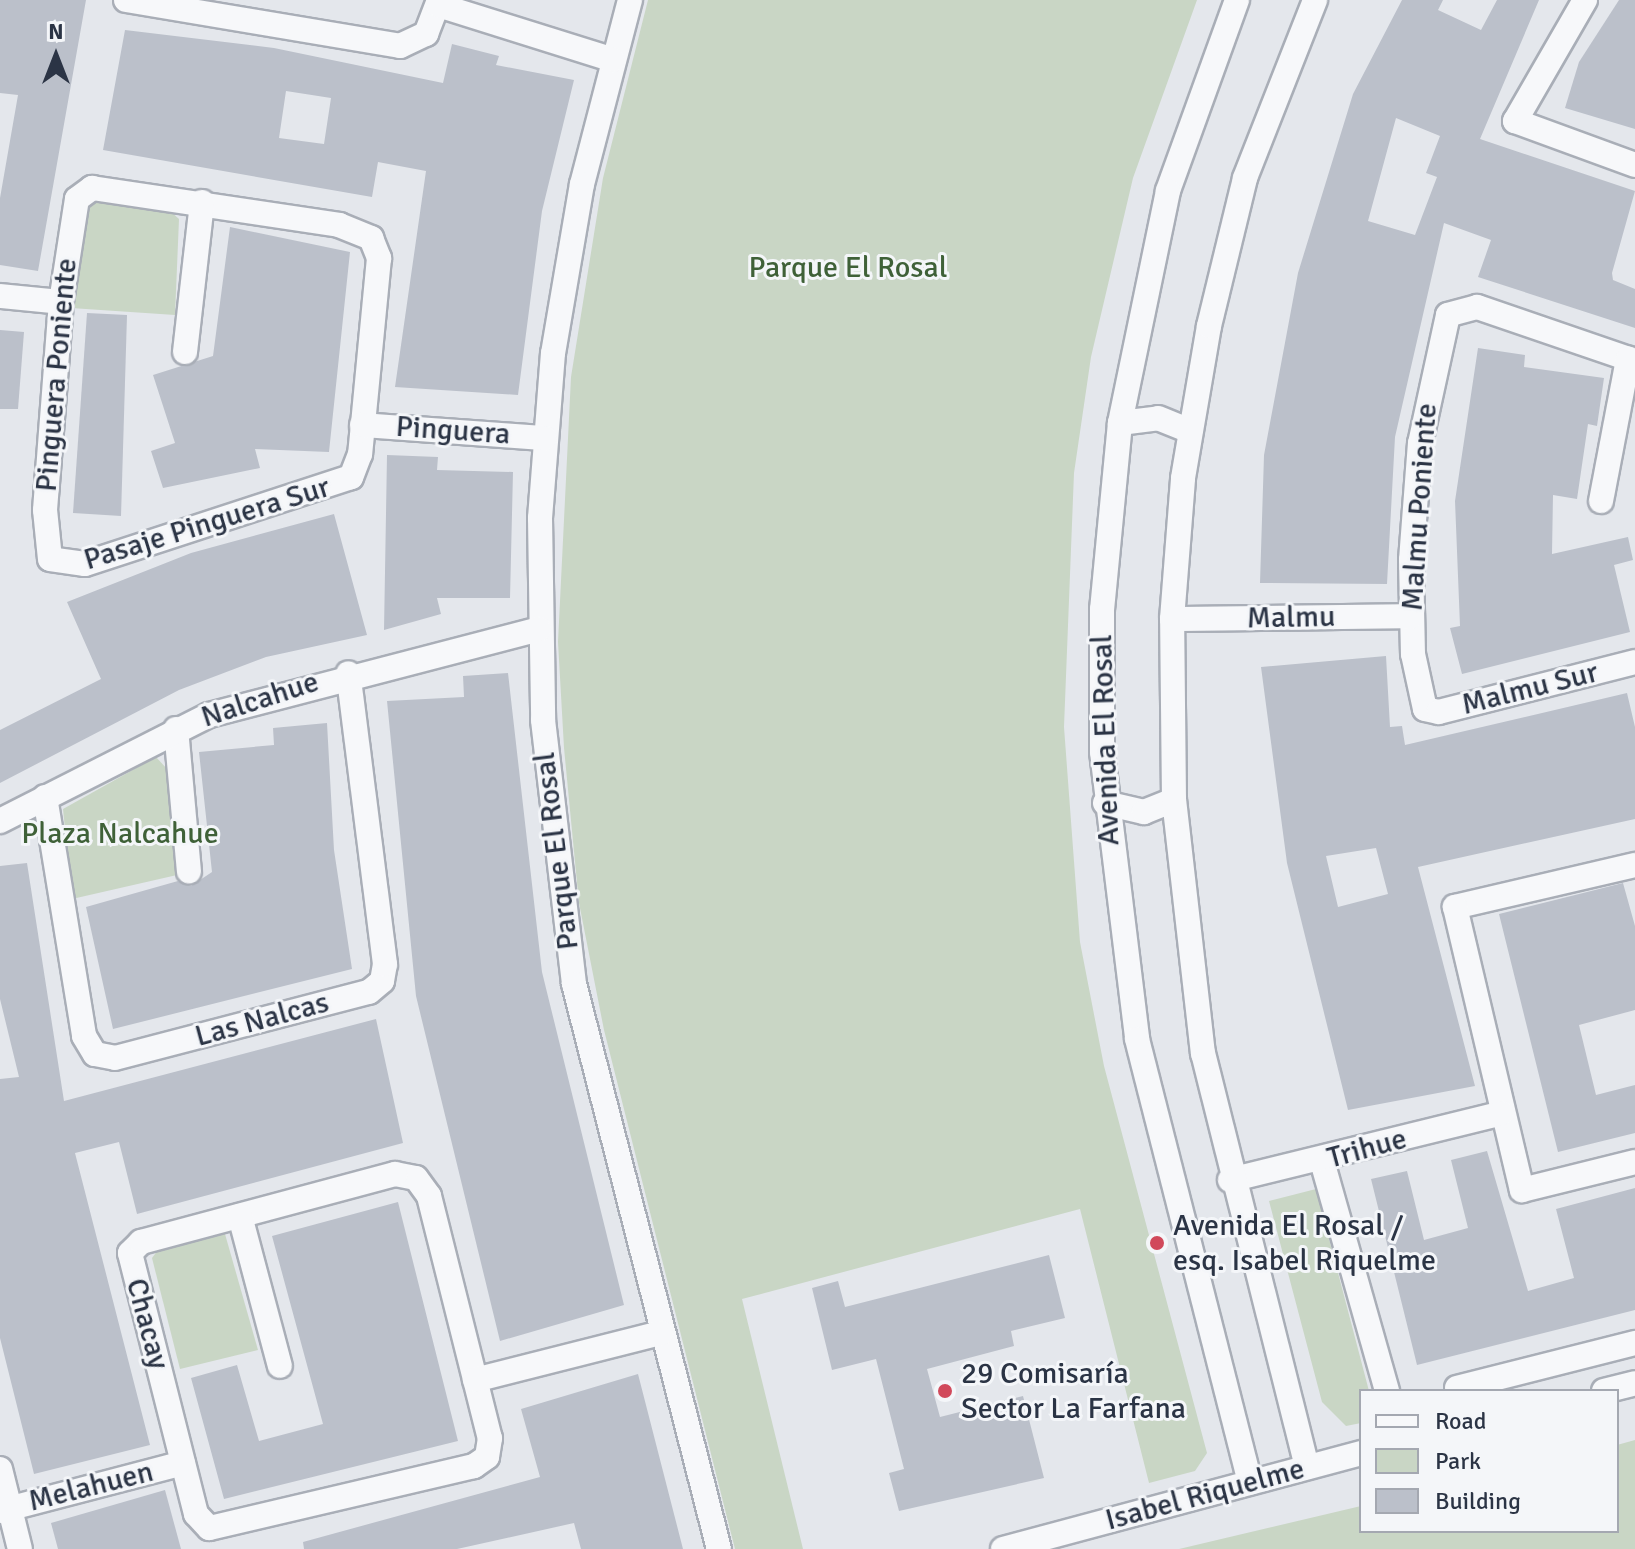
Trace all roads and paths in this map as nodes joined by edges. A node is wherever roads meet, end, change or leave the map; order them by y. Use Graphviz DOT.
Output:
graph roads {
  1 [pos="126,0"];
  2 [pos="630,0"];
  3 [pos="1237,0"];
  4 [pos="1315,0"];
  5 [pos="1585,0"];
  6 [pos="439,3"];
  7 [pos="613,60"];
  8 [pos="1635,165"];
  9 [pos="202,202"];
  10 [pos="0,296"];
  11 [pos="61,302"];
  12 [pos="185,352"];
  13 [pos="1631,360"];
  14 [pos="1120,423"];
  15 [pos="362,425"];
  16 [pos="1191,431"];
  17 [pos="545,438"];
  18 [pos="1601,501"];
  19 [pos="54,562"];
  20 [pos="1411,616"];
  21 [pos="1172,619"];
  22 [pos="539,629"];
  23 [pos="1635,662"];
  24 [pos="348,673"];
  25 [pos="1425,709"];
  26 [pos="176,729"];
  27 [pos="45,797"];
  28 [pos="1174,800"];
  29 [pos="1105,803"];
  30 [pos="0,821"];
  31 [pos="1635,865"];
  32 [pos="189,871"];
  33 [pos="1502,1113"];
  34 [pos="1322,1161"];
  35 [pos="1635,1162"];
  36 [pos="1230,1180"];
  37 [pos="240,1216"];
  38 [pos="661,1333"];
  39 [pos="1635,1343"];
  40 [pos="280,1366"];
  41 [pos="475,1380"];
  42 [pos="1635,1383"];
  43 [pos="1457,1388"];
  44 [pos="1386,1389"];
  45 [pos="1612,1389"];
  46 [pos="1359,1454"];
  47 [pos="183,1463"];
  48 [pos="1307,1467"];
  49 [pos="0,1469"];
  50 [pos="1250,1482"];
  51 [pos="5,1509"];
  52 [pos="20,1549"];
  53 [pos="719,1549"];
  54 [pos="1003,1549"];
  1 -- 6 [label="street"];
  2 -- 7 [label="street, Parque El Rosal"];
  3 -- 14 [label="street, Avenida El Rosal"];
  4 -- 16 [label="street"];
  5 -- 8 [label="street"];
  6 -- 7 [label="street"];
  7 -- 17 [label="street, Parque El Rosal"];
  9 -- 11 [label="street, Pinguera Poniente"];
  9 -- 12 [label="street"];
  9 -- 15 [label="street"];
  10 -- 11 [label="street"];
  11 -- 19 [label="street, Pinguera Poniente"];
  13 -- 18 [label="street"];
  13 -- 20 [label="street, Malmu Poniente"];
  14 -- 16 [label="street"];
  14 -- 29 [label="street, Avenida El Rosal"];
  15 -- 17 [label="street, Pinguera"];
  15 -- 19 [label="street, Pasaje Pinguera Sur"];
  16 -- 21 [label="street"];
  17 -- 22 [label="street, Parque El Rosal"];
  20 -- 21 [label="street, Malmu"];
  20 -- 25 [label="street, Malmu Poniente"];
  21 -- 28 [label="street"];
  22 -- 24 [label="street, Nalcahue"];
  22 -- 38 [label="street, Parque El Rosal"];
  23 -- 25 [label="street, Malmu Sur"];
  24 -- 26 [label="street, Nalcahue"];
  24 -- 27 [label="street, Las Nalcas"];
  26 -- 27 [label="street, Nalcahue"];
  26 -- 32 [label="street"];
  27 -- 30 [label="street, Nalcahue"];
  28 -- 29 [label="street"];
  28 -- 36 [label="street"];
  29 -- 50 [label="street, Avenida El Rosal"];
  31 -- 33 [label="street"];
  33 -- 34 [label="street, Trihue"];
  33 -- 35 [label="street"];
  34 -- 36 [label="street, Trihue"];
  34 -- 44 [label="street"];
  36 -- 48 [label="street"];
  37 -- 40 [label="street"];
  37 -- 41 [label="street, Chacay"];
  37 -- 47 [label="street, Chacay"];
  38 -- 41 [label="street"];
  38 -- 53 [label="street, Parque El Rosal"];
  39 -- 43 [label="street"];
  41 -- 47 [label="street, Chacay"];
  42 -- 45 [label="street"];
  46 -- 48 [label="street, Isabel Riquelme"];
  47 -- 51 [label="street, Melahuen"];
  48 -- 50 [label="street, Isabel Riquelme"];
  49 -- 51 [label="street"];
  50 -- 54 [label="street, Isabel Riquelme"];
  51 -- 52 [label="street"];
}
